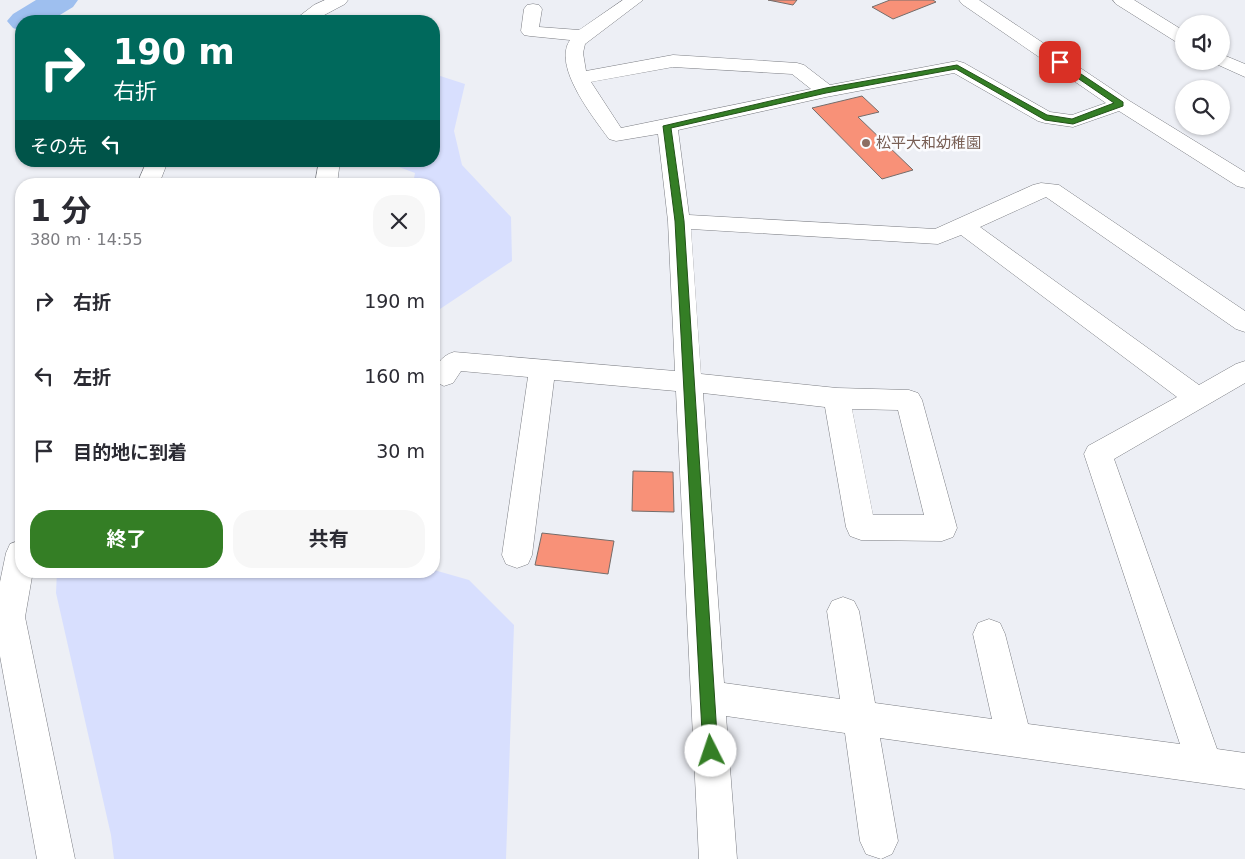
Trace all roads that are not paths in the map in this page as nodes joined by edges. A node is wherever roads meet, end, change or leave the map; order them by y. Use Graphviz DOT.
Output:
graph roads {
  1 [pos="339,0"];
  2 [pos="634,0"];
  3 [pos="968,0"];
  4 [pos="1122,0"];
  5 [pos="533,9"];
  6 [pos="311,15"];
  7 [pos="1175,33"];
  8 [pos="584,36"];
  9 [pos="1230,64"];
  10 [pos="1245,71"];
  11 [pos="579,78"];
  12 [pos="826,91"];
  13 [pos="1120,104"];
  14 [pos="667,126"];
  15 [pos="1245,181"];
  16 [pos="679,221"];
  17 [pos="964,226"];
  18 [pos="1245,323"];
  19 [pos="542,369"];
  20 [pos="1245,371"];
  21 [pos="444,376"];
  22 [pos="688,382"];
  23 [pos="837,398"];
  24 [pos="1198,398"];
  25 [pos="517,555"];
  26 [pos="16,578"];
  27 [pos="843,611"];
  28 [pos="989,634"];
  29 [pos="707,696"];
  30 [pos="860,718"];
  31 [pos="1014,739"];
  32 [pos="1205,765"];
  33 [pos="1245,771"];
  34 [pos="879,841"];
  35 [pos="56,859"];
  36 [pos="718,859"];
  1 -- 6 [label="street"];
  2 -- 8 [label="street"];
  3 -- 13 [label="street"];
  4 -- 7 [label="street"];
  5 -- 8 [label="street"];
  8 -- 11 [label="street"];
  9 -- 10 [label="street"];
  11 -- 12 [label="street"];
  11 -- 14 [label="street"];
  12 -- 13 [label="street"];
  12 -- 14 [label="street"];
  13 -- 15 [label="street"];
  14 -- 16 [label="street"];
  16 -- 17 [label="street"];
  16 -- 22 [label="street"];
  17 -- 18 [label="street"];
  17 -- 24 [label="street"];
  19 -- 21 [label="street"];
  19 -- 22 [label="street"];
  19 -- 25 [label="street"];
  20 -- 24 [label="street"];
  22 -- 23 [label="street"];
  22 -- 29 [label="street"];
  23 -- 23 [label="street"];
  24 -- 32 [label="street"];
  26 -- 35 [label="street"];
  27 -- 30 [label="street"];
  28 -- 31 [label="street"];
  29 -- 30 [label="street"];
  29 -- 36 [label="street"];
  30 -- 31 [label="street"];
  30 -- 34 [label="street"];
  31 -- 32 [label="street"];
  32 -- 33 [label="street"];
}
